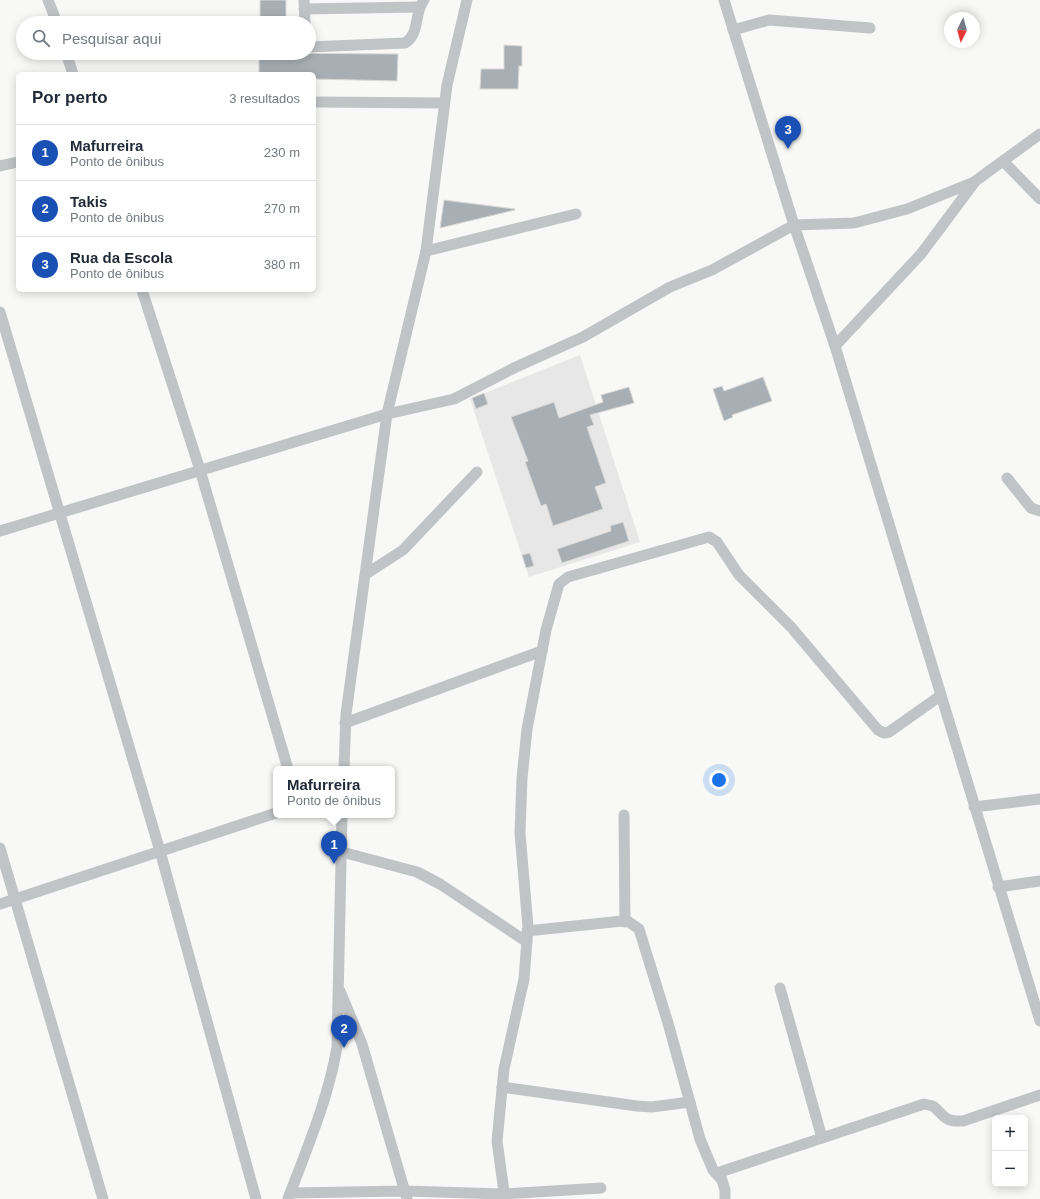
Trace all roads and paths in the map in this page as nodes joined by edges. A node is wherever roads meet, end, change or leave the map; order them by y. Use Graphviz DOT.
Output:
graph roads {
  1 [pos="48,0"];
  2 [pos="467,0"];
  3 [pos="724,0"];
  4 [pos="422,3"];
  5 [pos="304,5"];
  6 [pos="54,16"];
  7 [pos="305,16"];
  8 [pos="870,28"];
  9 [pos="734,30"];
  10 [pos="316,46"];
  11 [pos="68,60"];
  12 [pos="72,72"];
  13 [pos="316,102"];
  14 [pos="444,103"];
  15 [pos="1039,136"];
  16 [pos="16,162"];
  17 [pos="1004,162"];
  18 [pos="0,166"];
  19 [pos="974,182"];
  20 [pos="1040,199"];
  21 [pos="576,214"];
  22 [pos="794,225"];
  23 [pos="426,251"];
  24 [pos="143,292"];
  25 [pos="0,312"];
  26 [pos="835,346"];
  27 [pos="387,414"];
  28 [pos="200,470"];
  29 [pos="477,472"];
  30 [pos="1007,478"];
  31 [pos="1040,511"];
  32 [pos="60,514"];
  33 [pos="0,531"];
  34 [pos="366,574"];
  35 [pos="542,651"];
  36 [pos="940,696"];
  37 [pos="345,723"];
  38 [pos="287,766"];
  39 [pos="344,766"];
  40 [pos="1040,799"];
  41 [pos="974,807"];
  42 [pos="273,814"];
  43 [pos="624,815"];
  44 [pos="342,818"];
  45 [pos="0,848"];
  46 [pos="160,850"];
  47 [pos="342,852"];
  48 [pos="1040,881"];
  49 [pos="998,887"];
  50 [pos="15,900"];
  51 [pos="0,904"];
  52 [pos="625,922"];
  53 [pos="527,936"];
  54 [pos="339,988"];
  55 [pos="780,988"];
  56 [pos="1040,1019"];
  57 [pos="502,1087"];
  58 [pos="1040,1095"];
  59 [pos="690,1102"];
  60 [pos="822,1138"];
  61 [pos="717,1173"];
  62 [pos="601,1188"];
  63 [pos="406,1195"];
  64 [pos="504,1196"];
  65 [pos="288,1197"];
  66 [pos="103,1199"];
  67 [pos="256,1199"];
  68 [pos="725,1199"];
  1 -- 6 [label="street"];
  2 -- 14 [label="street"];
  3 -- 9 [label="street"];
  4 -- 5 [label="street"];
  4 -- 10 [label="street"];
  5 -- 7 [label="street"];
  8 -- 9 [label="street"];
  9 -- 22 [label="street"];
  11 -- 12 [label="street"];
  13 -- 14 [label="street"];
  14 -- 23 [label="street"];
  15 -- 17 [label="street"];
  16 -- 18 [label="street"];
  17 -- 19 [label="street"];
  17 -- 20 [label="street"];
  19 -- 22 [label="street"];
  19 -- 26 [label="street"];
  21 -- 23 [label="street"];
  22 -- 26 [label="street"];
  22 -- 27 [label="street"];
  23 -- 27 [label="street"];
  24 -- 28 [label="street"];
  25 -- 32 [label="street"];
  26 -- 36 [label="street"];
  27 -- 28 [label="street"];
  27 -- 34 [label="street"];
  28 -- 32 [label="street"];
  28 -- 38 [label="street"];
  29 -- 34 [label="street"];
  30 -- 31 [label="street"];
  32 -- 33 [label="street"];
  32 -- 46 [label="street"];
  34 -- 37 [label="street"];
  35 -- 36 [label="street"];
  35 -- 37 [label="street"];
  35 -- 53 [label="street"];
  36 -- 41 [label="street"];
  37 -- 39 [label="street"];
  40 -- 41 [label="street"];
  41 -- 49 [label="street"];
  42 -- 46 [label="street"];
  43 -- 52 [label="street"];
  44 -- 47 [label="street"];
  45 -- 50 [label="street"];
  46 -- 50 [label="street"];
  46 -- 67 [label="street"];
  47 -- 53 [label="street"];
  47 -- 54 [label="street"];
  48 -- 49 [label="street"];
  49 -- 56 [label="street"];
  50 -- 51 [label="street"];
  50 -- 66 [label="street"];
  52 -- 53 [label="street"];
  52 -- 59 [label="street"];
  53 -- 57 [label="street"];
  54 -- 63 [label="street"];
  54 -- 65 [label="street"];
  55 -- 60 [label="street"];
  57 -- 59 [label="street"];
  57 -- 64 [label="street"];
  58 -- 60 [label="street"];
  59 -- 61 [label="street"];
  60 -- 61 [label="street"];
  61 -- 68 [label="street"];
  62 -- 64 [label="street"];
  63 -- 64 [label="street"];
  63 -- 65 [label="street"];
}
